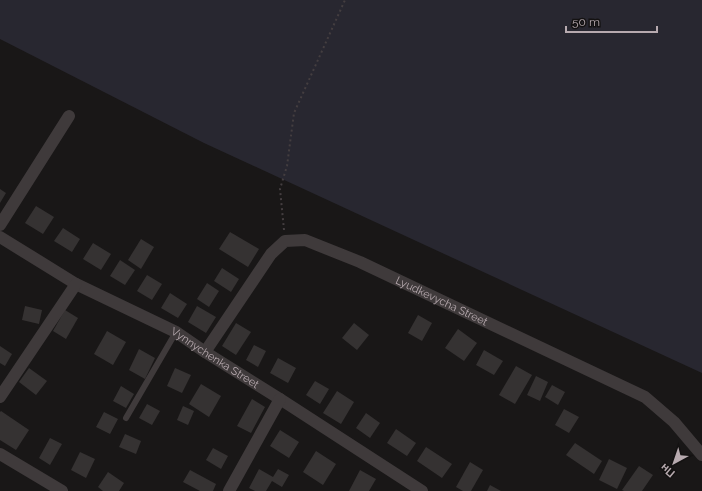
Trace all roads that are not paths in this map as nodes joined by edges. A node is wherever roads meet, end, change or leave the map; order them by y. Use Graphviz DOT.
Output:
graph roads {
  1 [pos="69,116"];
  2 [pos="0,225"];
  3 [pos="0,238"];
  4 [pos="76,284"];
  5 [pos="176,332"];
  6 [pos="205,352"];
  7 [pos="0,397"];
  8 [pos="280,398"];
  9 [pos="126,418"];
  10 [pos="0,454"];
  11 [pos="702,456"];
  12 [pos="232,490"];
  13 [pos="62,491"];
  14 [pos="422,491"];
  1 -- 2 [label="street"];
  3 -- 4 [label="street, Vynnychenka Street"];
  4 -- 5 [label="street, Vynnychenka Street"];
  4 -- 7 [label="street"];
  5 -- 6 [label="street, Vynnychenka Street"];
  5 -- 9 [label="lane"];
  6 -- 8 [label="street, Vynnychenka Street"];
  6 -- 11 [label="street, Lyudkevycha Street"];
  8 -- 12 [label="street"];
  8 -- 14 [label="street, Vynnychenka Street"];
  10 -- 13 [label="street"];
}
